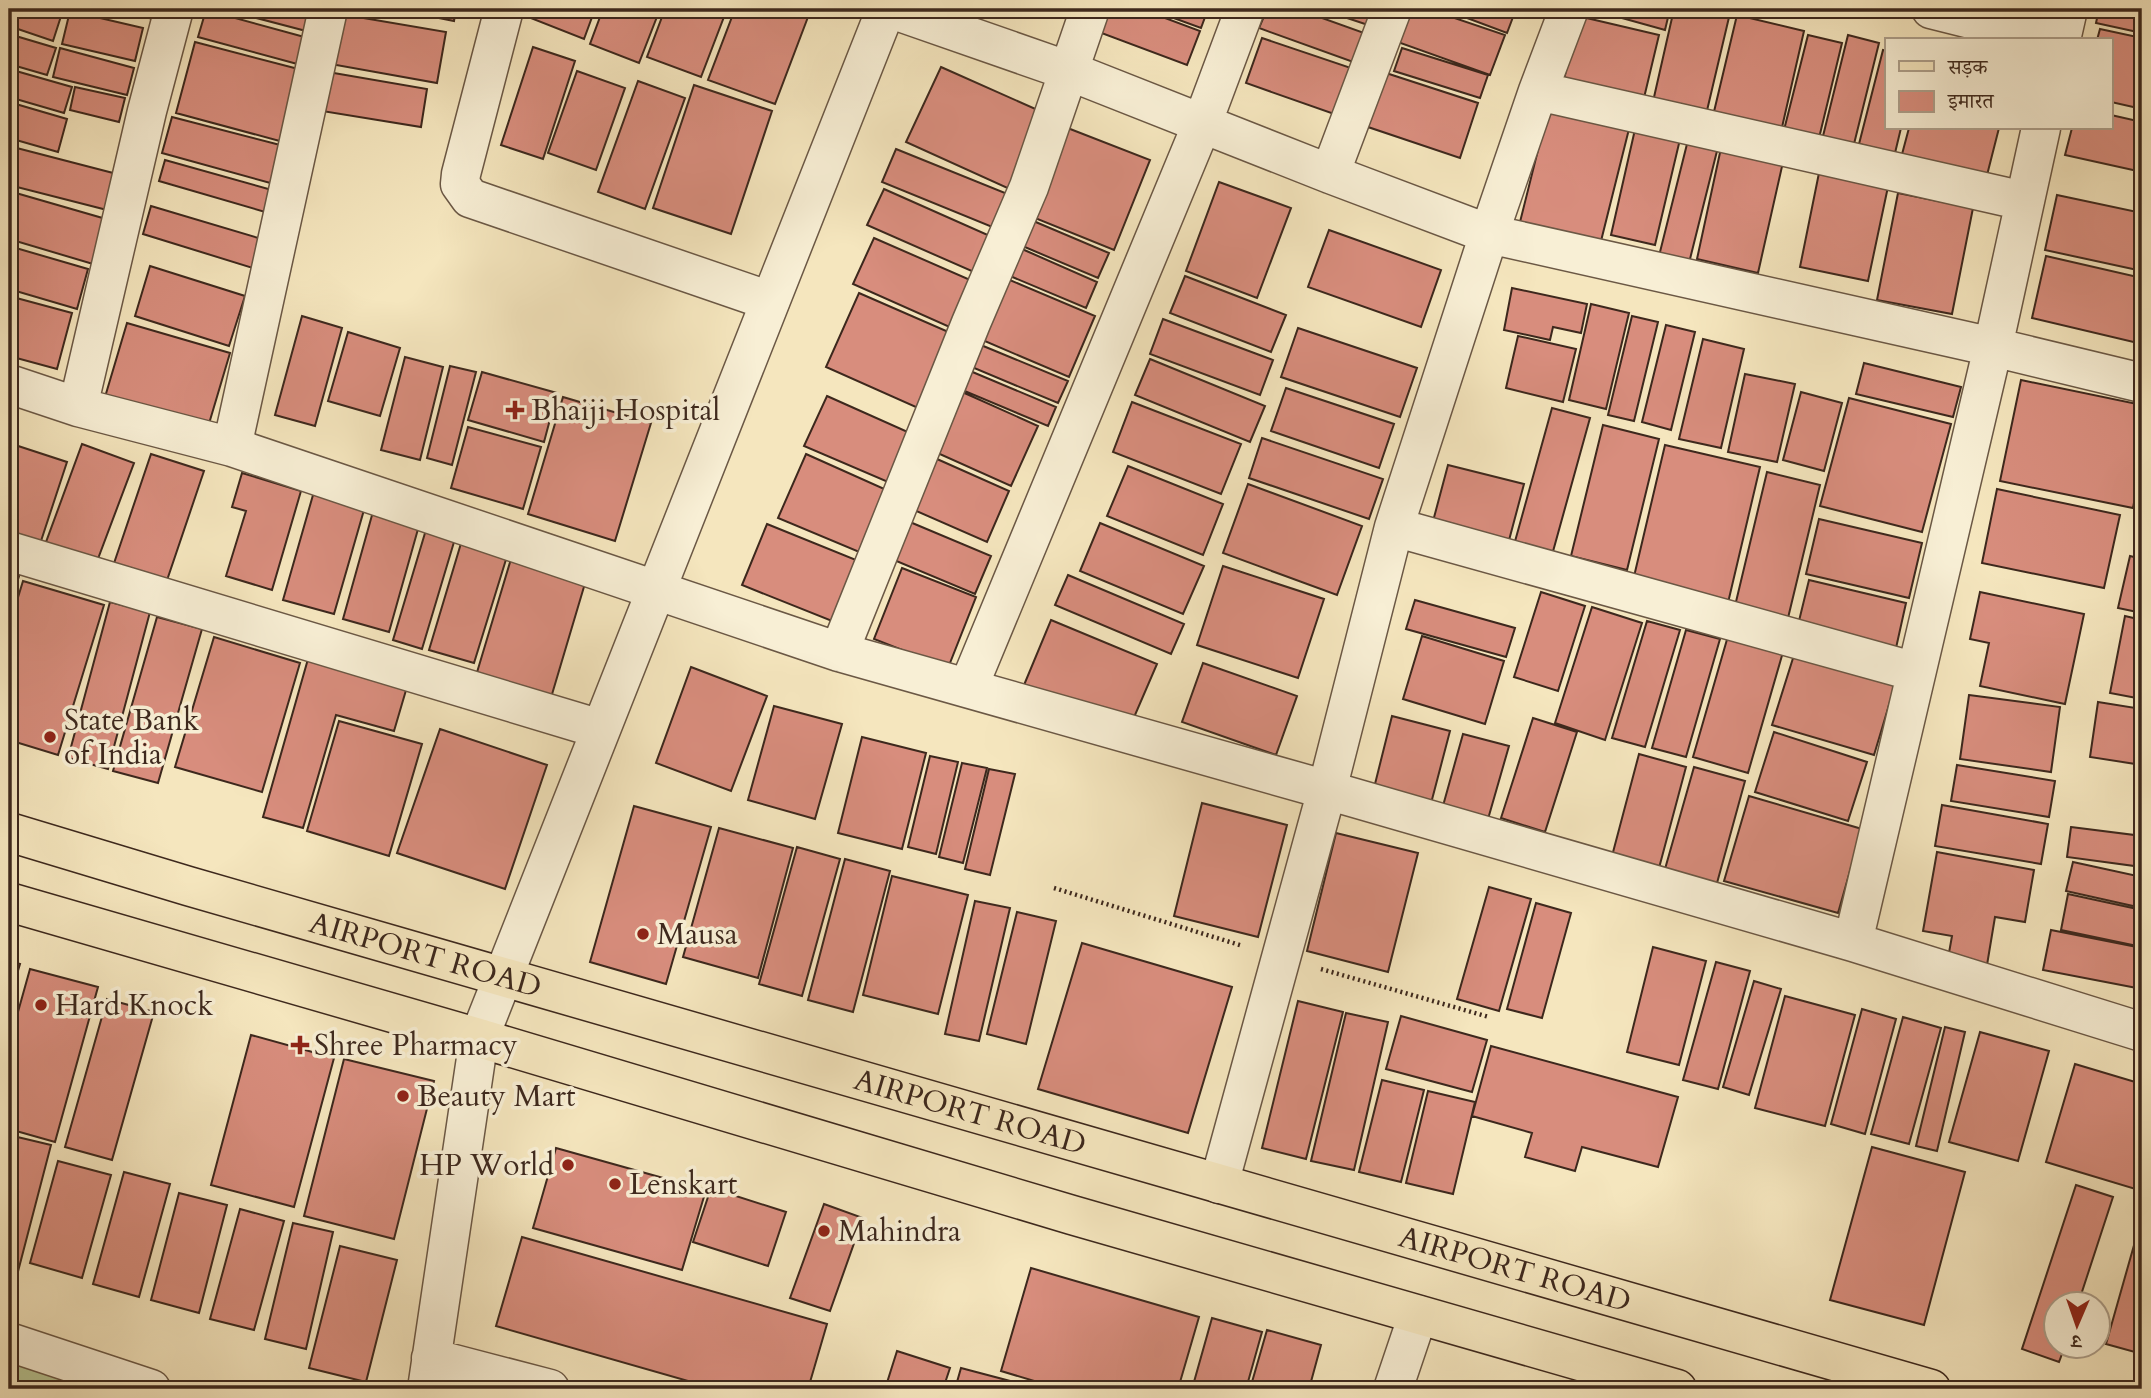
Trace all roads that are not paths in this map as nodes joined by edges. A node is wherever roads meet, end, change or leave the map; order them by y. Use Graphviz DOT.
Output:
graph roads {
  1 [pos="174,9"];
  2 [pos="328,9"];
  3 [pos="503,9"];
  4 [pos="889,9"];
  5 [pos="1090,9"];
  6 [pos="1245,9"];
  7 [pos="1392,9"];
  8 [pos="1569,9"];
  9 [pos="1931,9"];
  10 [pos="2068,9"];
  11 [pos="2046,38"];
  12 [pos="2061,38"];
  13 [pos="1069,71"];
  14 [pos="1538,91"];
  15 [pos="1202,124"];
  16 [pos="2041,130"];
  17 [pos="1330,174"];
  18 [pos="2024,201"];
  19 [pos="1489,234"];
  20 [pos="770,301"];
  21 [pos="1993,347"];
  22 [pos="2142,383"];
  23 [pos="9,384"];
  24 [pos="78,407"];
  25 [pos="232,447"];
  26 [pos="1394,527"];
  27 [pos="9,551"];
  28 [pos="657,590"];
  29 [pos="839,652"];
  30 [pos="1916,672"];
  31 [pos="968,688"];
  32 [pos="600,729"];
  33 [pos="1327,790"];
  34 [pos="9,832"];
  35 [pos="9,902"];
  36 [pos="1853,942"];
  37 [pos="503,977"];
  38 [pos="2142,1032"];
  39 [pos="479,1038"];
  40 [pos="1219,1184"];
  41 [pos="1418,1315"];
  42 [pos="9,1342"];
  43 [pos="429,1374"];
  44 [pos="151,1389"];
  45 [pos="550,1389"];
  46 [pos="1393,1389"];
  47 [pos="1677,1389"];
  48 [pos="1931,1389"];
  1 -- 24 [label="street"];
  2 -- 25 [label="street"];
  3 -- 20 [label="street"];
  4 -- 13 [label="street"];
  4 -- 20 [label="street"];
  5 -- 13 [label="street"];
  6 -- 15 [label="street"];
  7 -- 17 [label="street"];
  8 -- 14 [label="street"];
  9 -- 11 [label="street"];
  10 -- 12 [label="street"];
  13 -- 15 [label="street"];
  13 -- 29 [label="street"];
  14 -- 18 [label="street"];
  14 -- 19 [label="street"];
  15 -- 17 [label="street"];
  15 -- 31 [label="street"];
  16 -- 18 [label="street"];
  17 -- 19 [label="street"];
  18 -- 21 [label="street"];
  19 -- 21 [label="street"];
  19 -- 26 [label="street"];
  20 -- 28 [label="street"];
  21 -- 22 [label="street"];
  21 -- 30 [label="street"];
  23 -- 24 [label="street"];
  24 -- 25 [label="street"];
  25 -- 28 [label="street"];
  26 -- 30 [label="street"];
  26 -- 33 [label="street"];
  27 -- 32 [label="street"];
  28 -- 29 [label="street"];
  28 -- 32 [label="street"];
  29 -- 31 [label="street"];
  30 -- 36 [label="street"];
  31 -- 33 [label="street"];
  32 -- 37 [label="street"];
  33 -- 36 [label="street"];
  33 -- 40 [label="street"];
  34 -- 37 [label="main road, AIRPORT ROAD"];
  35 -- 39 [label="main road"];
  36 -- 38 [label="street"];
  37 -- 39 [label="street"];
  37 -- 40 [label="main road, AIRPORT ROAD"];
  39 -- 41 [label="main road"];
  39 -- 43 [label="street"];
  40 -- 48 [label="main road, AIRPORT ROAD"];
  41 -- 46 [label="street"];
  41 -- 47 [label="main road"];
  42 -- 44 [label="street"];
  43 -- 45 [label="street"];
}
